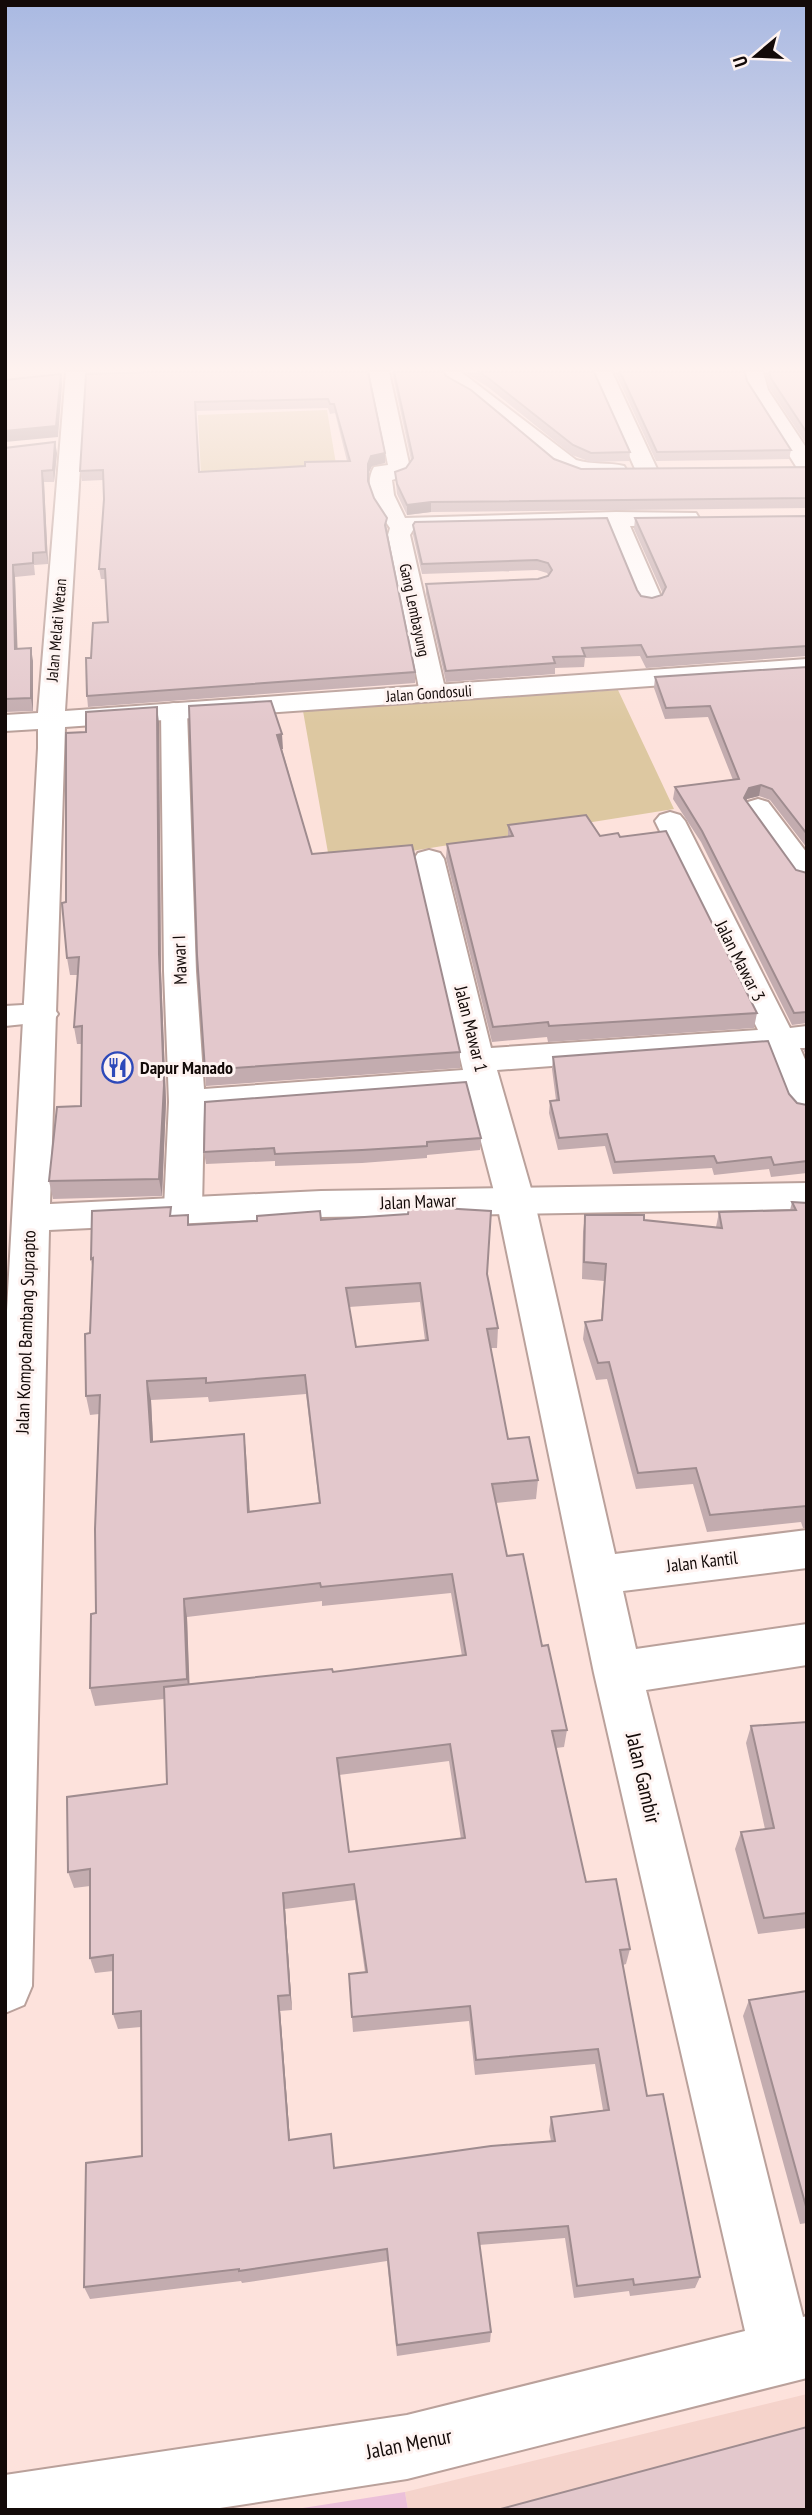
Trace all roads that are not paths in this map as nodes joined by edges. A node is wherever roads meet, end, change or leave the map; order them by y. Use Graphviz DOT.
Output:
graph roads {
  1 [pos="69,489"];
  2 [pos="382,489"];
  3 [pos="712,518"];
  4 [pos="617,519"];
  5 [pos="401,528"];
  6 [pos="435,584"];
  7 [pos="409,585"];
  8 [pos="650,599"];
  9 [pos="807,667"];
  10 [pos="433,693"];
  11 [pos="174,711"];
  12 [pos="51,720"];
  13 [pos="5,723"];
  14 [pos="758,808"];
  15 [pos="670,821"];
  16 [pos="429,859"];
  17 [pos="807,874"];
  18 [pos="41,1014"];
  19 [pos="5,1017"];
  20 [pos="793,1038"];
  21 [pos="480,1070"];
  22 [pos="187,1102"];
  23 [pos="807,1104"];
  24 [pos="807,1196"];
  25 [pos="515,1199"];
  26 [pos="183,1208"];
  27 [pos="30,1218"];
  28 [pos="16,1269"];
  29 [pos="807,1549"];
  30 [pos="597,1575"];
  31 [pos="11,1615"];
  32 [pos="807,1644"];
  33 [pos="618,1673"];
  34 [pos="5,1986"];
  35 [pos="794,2351"];
  36 [pos="5,2508"];
  1 -- 12 [label="street, Jalan Melati Wetan"];
  2 -- 5 [label="street"];
  3 -- 4 [label="street"];
  4 -- 5 [label="street"];
  4 -- 8 [label="street"];
  5 -- 7 [label="street, Gang Lembayung"];
  6 -- 7 [label="street"];
  7 -- 10 [label="street, Gang Lembayung"];
  9 -- 10 [label="street, Jalan Gondosuli"];
  10 -- 11 [label="street, Jalan Gondosuli"];
  11 -- 12 [label="street, Jalan Gondosuli"];
  11 -- 22 [label="street, Mawar I"];
  12 -- 13 [label="street, Jalan Gondosuli"];
  12 -- 18 [label="street, Jalan Kompol Bambang Suprapto"];
  14 -- 17 [label="street"];
  15 -- 20 [label="street, Jalan Mawar 3"];
  16 -- 21 [label="street, Jalan Mawar 1"];
  18 -- 19 [label="street"];
  18 -- 27 [label="street, Jalan Kompol Bambang Suprapto"];
  20 -- 21 [label="street"];
  20 -- 23 [label="street, Jalan Mawar 3"];
  21 -- 22 [label="street"];
  21 -- 25 [label="street, Jalan Mawar 1"];
  22 -- 26 [label="street, Mawar I"];
  24 -- 25 [label="street, Jalan Mawar"];
  25 -- 26 [label="street, Jalan Mawar"];
  25 -- 30 [label="street, Jalan Gambir"];
  26 -- 27 [label="street, Jalan Mawar"];
  27 -- 28 [label="street, Jalan Kompol Bambang Suprapto"];
  28 -- 31 [label="street, Jalan Kompol Bambang Suprapto"];
  29 -- 30 [label="street, Jalan Kantil"];
  30 -- 33 [label="street, Jalan Gambir"];
  31 -- 34 [label="street, Jalan Kompol Bambang Suprapto"];
  32 -- 33 [label="street"];
  33 -- 35 [label="street, Jalan Gambir"];
  35 -- 36 [label="street, Jalan Menur"];
}
